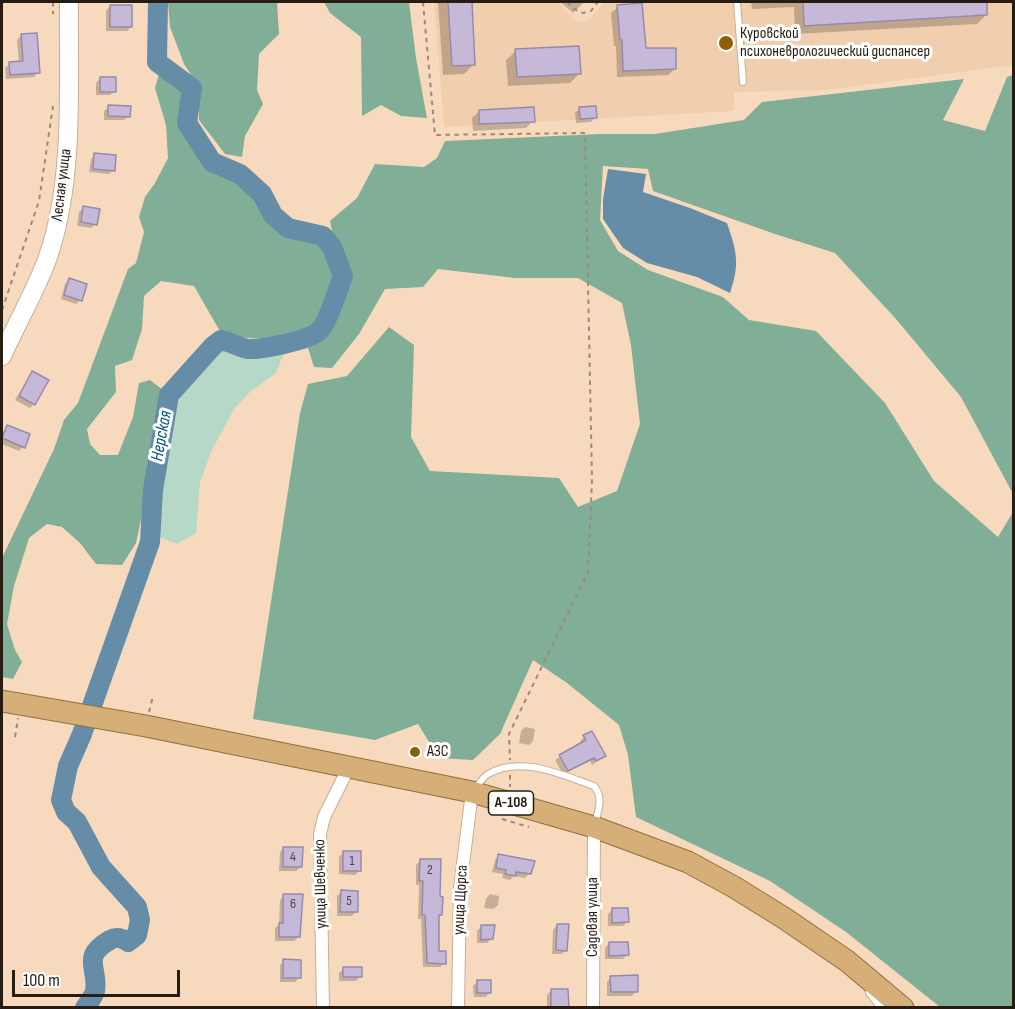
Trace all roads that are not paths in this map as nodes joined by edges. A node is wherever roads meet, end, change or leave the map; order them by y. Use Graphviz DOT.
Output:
graph roads {
  1 [pos="69,2"];
  2 [pos="737,2"];
  3 [pos="743,82"];
  4 [pos="2,356"];
  5 [pos="11,702"];
  6 [pos="349,767"];
  7 [pos="472,792"];
  8 [pos="594,827"];
  9 [pos="847,961"];
  10 [pos="323,1008"];
  11 [pos="458,1008"];
  12 [pos="593,1008"];
  13 [pos="885,1008"];
  14 [pos="903,1008"];
  1 -- 4 [label="main road, Лесная улица"];
  2 -- 3 [label="lane"];
  5 -- 6 [label="highway, А-108"];
  6 -- 7 [label="highway, А-108"];
  6 -- 10 [label="street, улица Шевченко"];
  7 -- 8 [label="highway, А-108"];
  7 -- 8 [label="lane"];
  7 -- 11 [label="street, улица Щорса"];
  8 -- 9 [label="highway, А-108"];
  8 -- 12 [label="street, Садовая улица"];
  9 -- 13 [label="street"];
  9 -- 14 [label="highway, А-108"];
}
